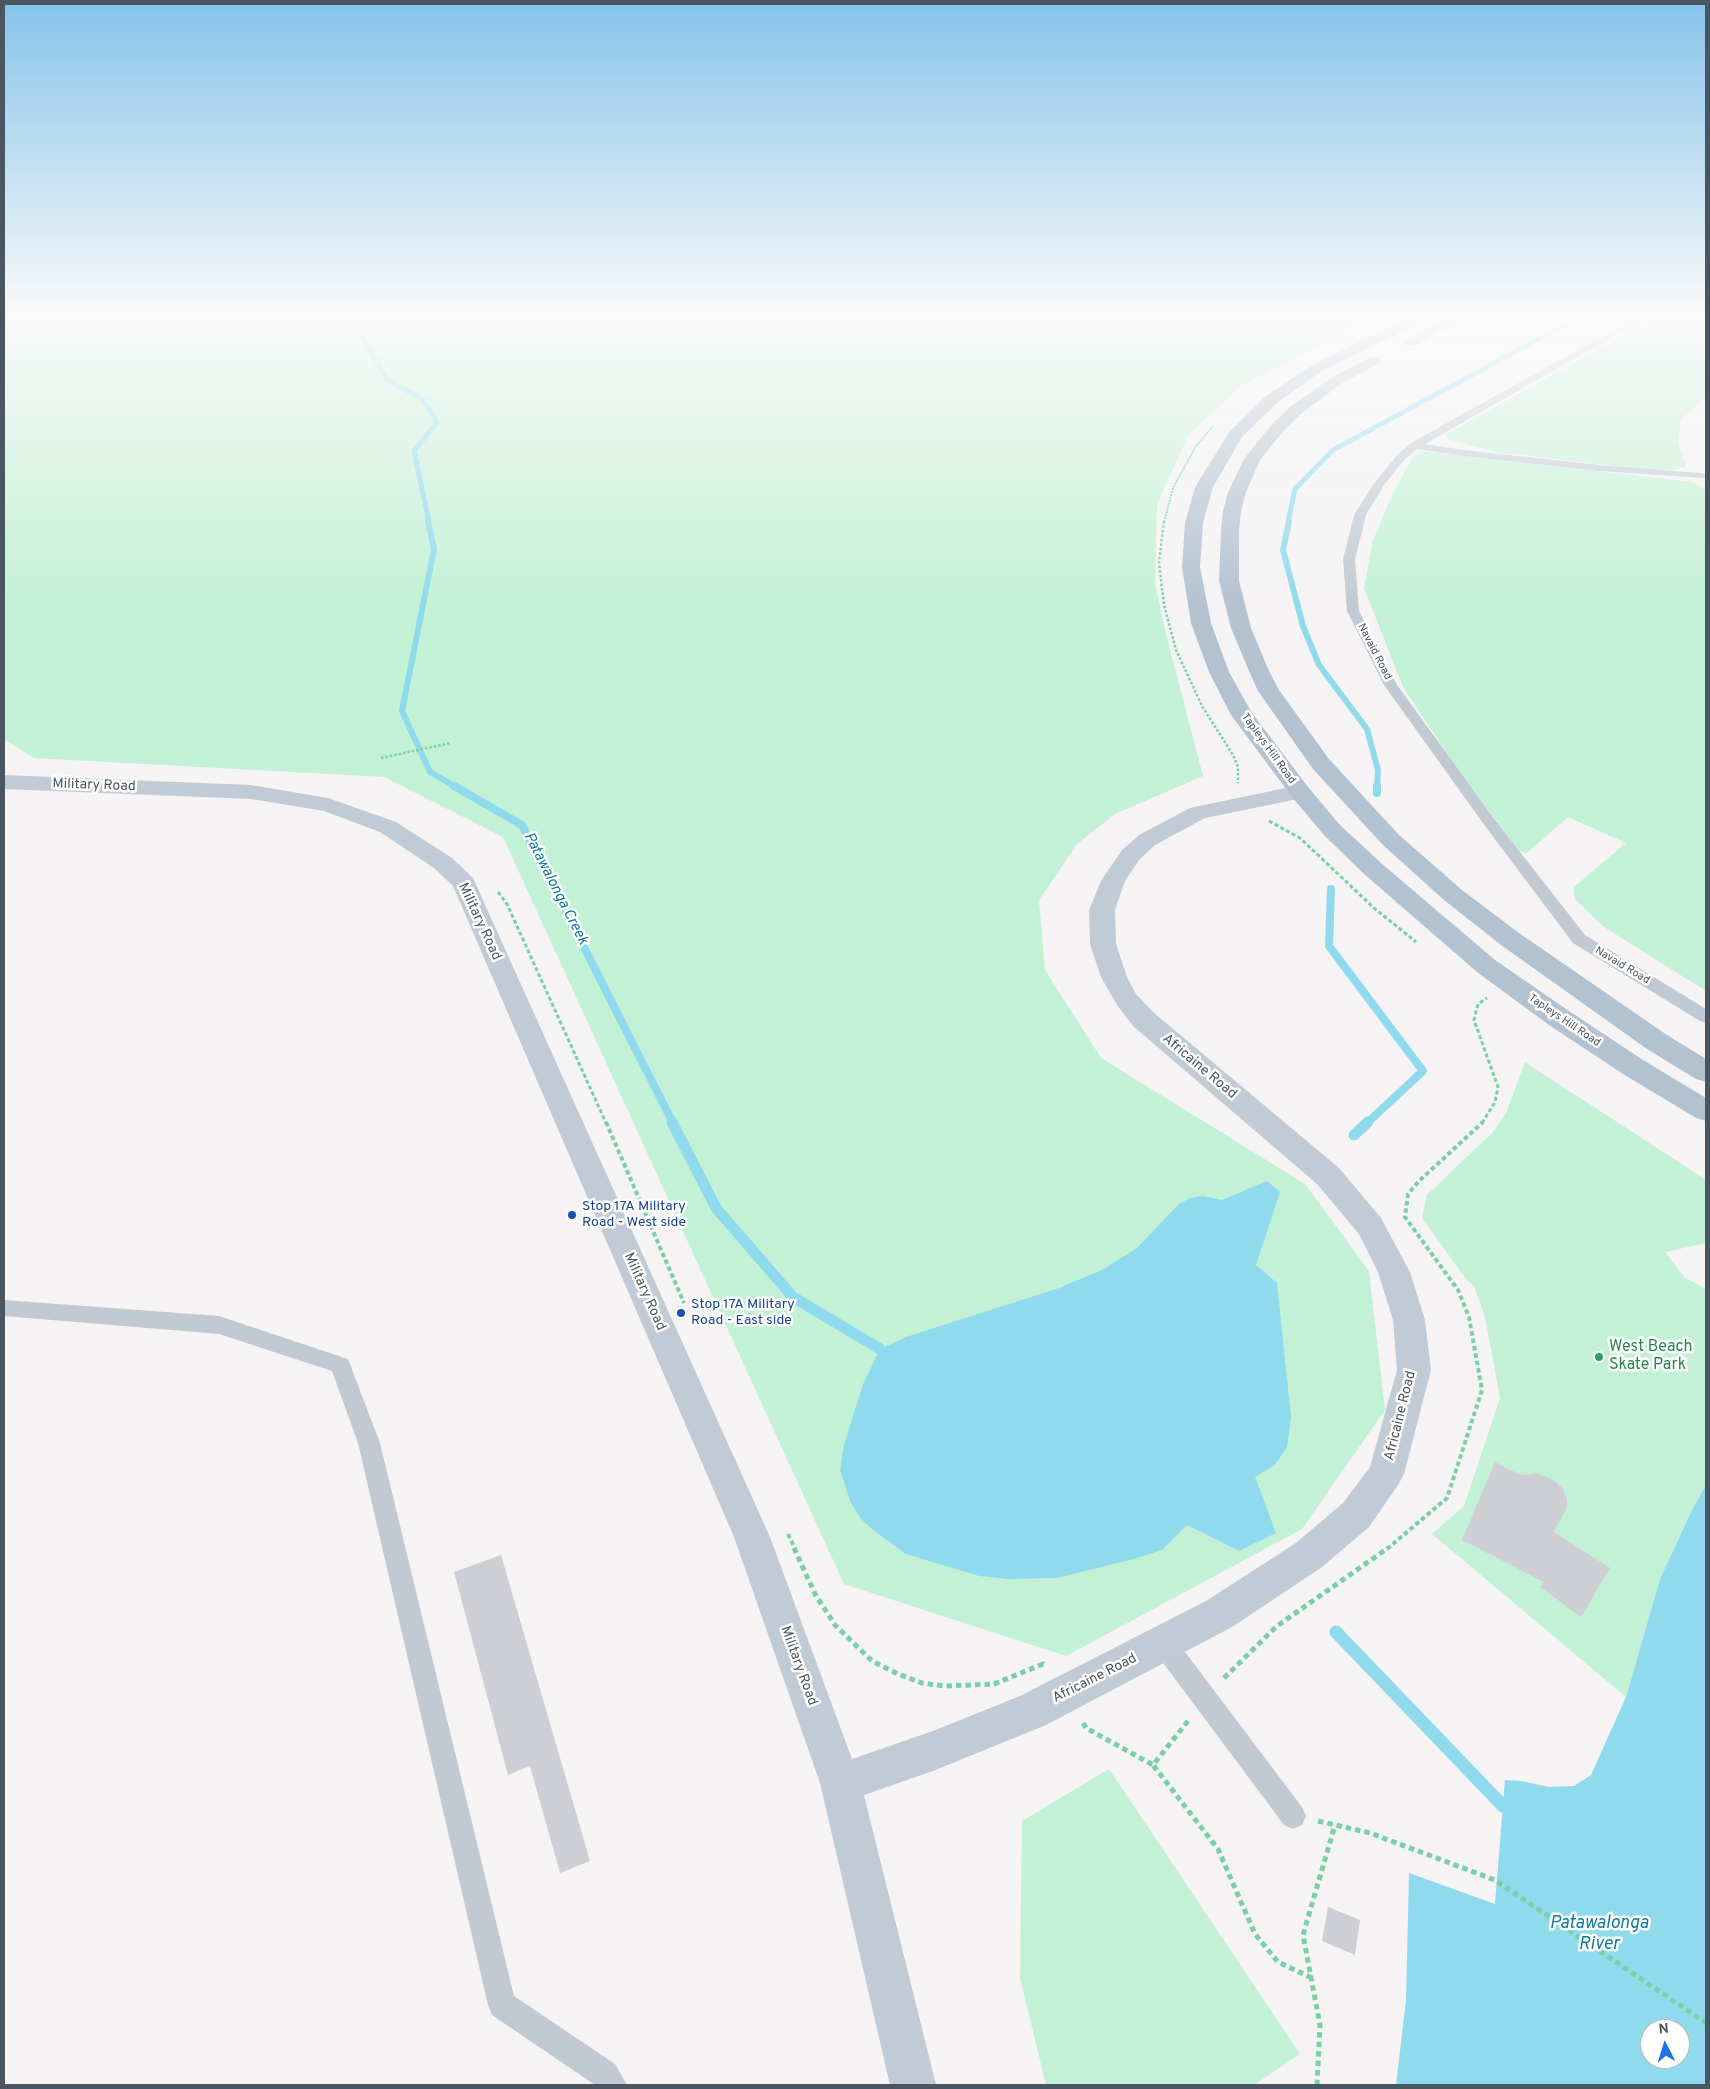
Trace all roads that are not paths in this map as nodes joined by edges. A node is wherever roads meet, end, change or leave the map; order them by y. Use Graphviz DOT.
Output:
graph roads {
  1 [pos="1260,410"];
  2 [pos="1295,410"];
  3 [pos="1475,410"];
  4 [pos="1415,444"];
  5 [pos="1700,476"];
  6 [pos="1269,691"];
  7 [pos="4,782"];
  8 [pos="1300,792"];
  9 [pos="1706,1017"];
  10 [pos="1706,1072"];
  11 [pos="1706,1111"];
  12 [pos="4,1308"];
  13 [pos="1164,1644"];
  14 [pos="840,1783"];
  15 [pos="1293,1816"];
  16 [pos="612,2085"];
  17 [pos="913,2085"];
  1 -- 8 [label="main road, Tapleys Hill Road"];
  2 -- 6 [label="main road"];
  3 -- 4 [label="lane, Navaid Road"];
  4 -- 5 [label="lane"];
  4 -- 9 [label="lane, Navaid Road"];
  6 -- 8 [label="main road"];
  6 -- 10 [label="main road"];
  7 -- 14 [label="street, Military Road"];
  8 -- 11 [label="main road, Tapleys Hill Road"];
  8 -- 13 [label="street, Africaine Road"];
  12 -- 16 [label="lane"];
  13 -- 14 [label="street, Africaine Road"];
  13 -- 15 [label="lane"];
  14 -- 17 [label="street, Military Road"];
}
